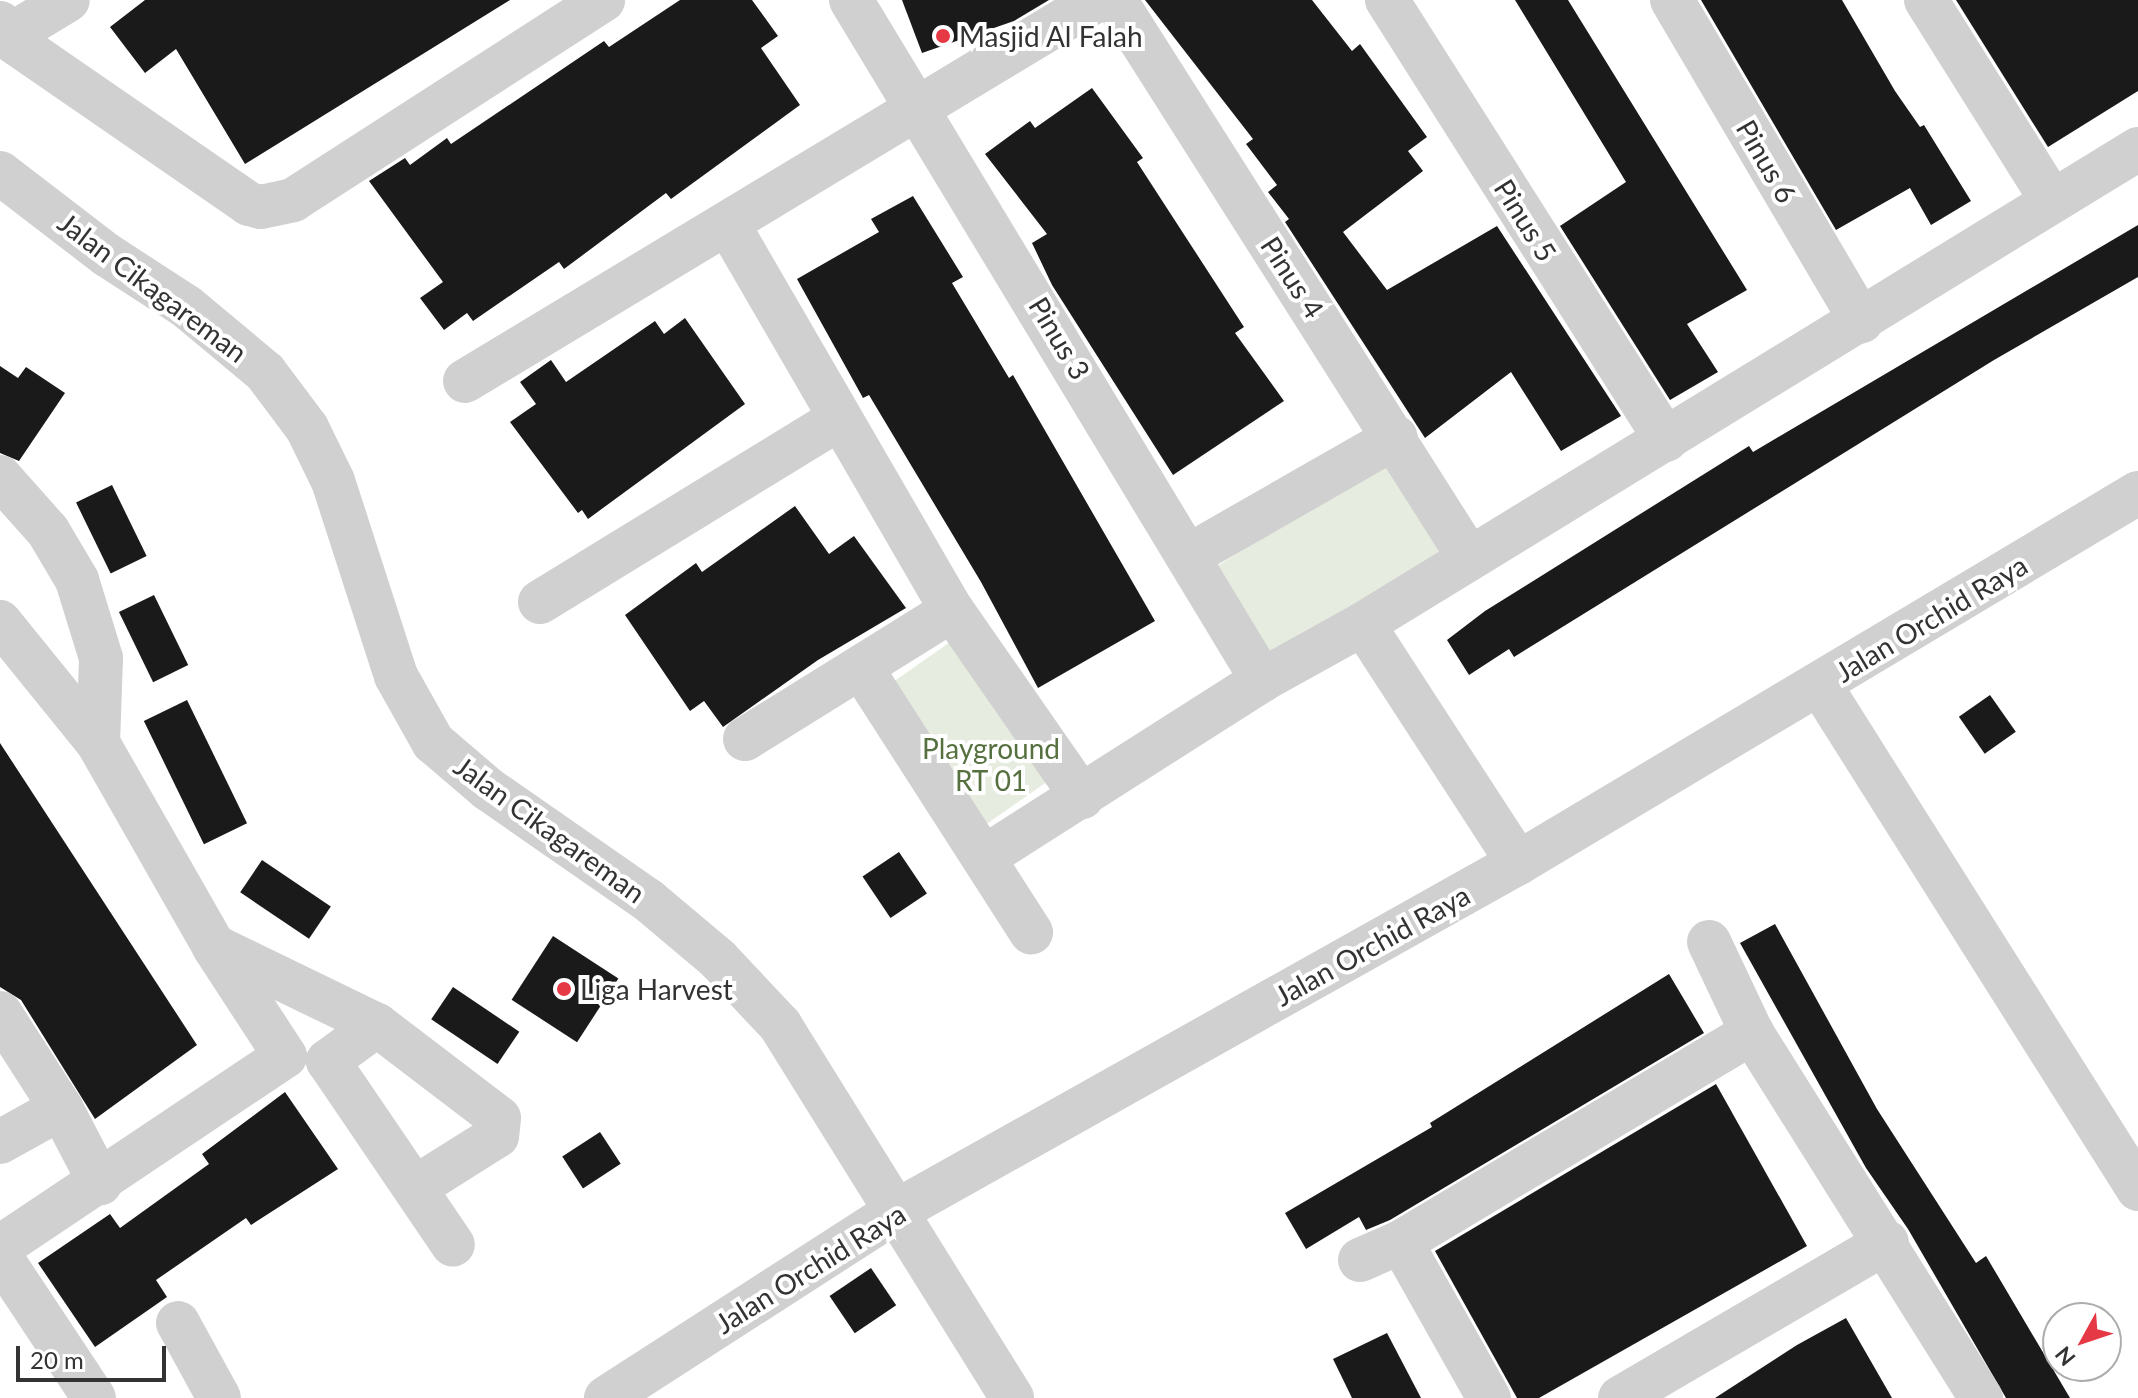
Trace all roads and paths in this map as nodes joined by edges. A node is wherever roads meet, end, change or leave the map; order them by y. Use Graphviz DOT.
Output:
graph roads {
  1 [pos="68,0"];
  2 [pos="603,0"];
  3 [pos="851,0"];
  4 [pos="1097,0"];
  5 [pos="1115,0"];
  6 [pos="1387,0"];
  7 [pos="1672,0"];
  8 [pos="1926,0"];
  9 [pos="4,30"];
  10 [pos="921,108"];
  11 [pos="2138,149"];
  12 [pos="0,173"];
  13 [pos="2052,201"];
  14 [pos="729,226"];
  15 [pos="1861,321"];
  16 [pos="465,381"];
  17 [pos="837,420"];
  18 [pos="1396,437"];
  19 [pos="1666,440"];
  20 [pos="0,477"];
  21 [pos="2138,493"];
  22 [pos="1190,555"];
  23 [pos="1468,556"];
  24 [pos="540,602"];
  25 [pos="952,610"];
  26 [pos="0,622"];
  27 [pos="1363,624"];
  28 [pos="862,669"];
  29 [pos="1262,680"];
  30 [pos="1820,685"];
  31 [pos="745,739"];
  32 [pos="98,743"];
  33 [pos="1082,797"];
  34 [pos="986,856"];
  35 [pos="1518,863"];
  36 [pos="1031,932"];
  37 [pos="1709,942"];
  38 [pos="214,946"];
  39 [pos="0,1013"];
  40 [pos="377,1025"];
  41 [pos="1752,1033"];
  42 [pos="306,1059"];
  43 [pos="61,1108"];
  44 [pos="0,1142"];
  45 [pos="100,1183"];
  46 [pos="416,1187"];
  47 [pos="2138,1189"];
  48 [pos="895,1212"];
  49 [pos="1401,1242"];
  50 [pos="1887,1242"];
  51 [pos="453,1245"];
  52 [pos="0,1247"];
  53 [pos="0,1256"];
  54 [pos="1360,1260"];
  55 [pos="178,1323"];
  56 [pos="94,1398"];
  57 [pos="219,1398"];
  58 [pos="606,1398"];
  59 [pos="1012,1398"];
  60 [pos="1489,1398"];
  61 [pos="1620,1398"];
  62 [pos="1981,1398"];
  1 -- 9 [label="street"];
  2 -- 9 [label="street"];
  3 -- 10 [label="street, Pinus 3"];
  4 -- 10 [label="street"];
  5 -- 18 [label="street, Pinus 4"];
  6 -- 19 [label="street, Pinus 5"];
  7 -- 15 [label="street, Pinus 6"];
  8 -- 13 [label="street"];
  10 -- 14 [label="street"];
  10 -- 22 [label="street, Pinus 3"];
  11 -- 13 [label="street"];
  12 -- 48 [label="street, Jalan Cikagareman"];
  13 -- 15 [label="street"];
  14 -- 16 [label="street"];
  14 -- 17 [label="street"];
  15 -- 19 [label="street"];
  17 -- 24 [label="street"];
  17 -- 25 [label="street"];
  18 -- 22 [label="street"];
  18 -- 23 [label="street, Pinus 4"];
  19 -- 23 [label="street"];
  20 -- 32 [label="street"];
  21 -- 30 [label="street, Jalan Orchid Raya"];
  22 -- 29 [label="street, Pinus 3"];
  23 -- 27 [label="street"];
  25 -- 28 [label="street"];
  25 -- 33 [label="street"];
  26 -- 32 [label="street"];
  27 -- 29 [label="street"];
  27 -- 35 [label="street"];
  28 -- 31 [label="street"];
  28 -- 34 [label="street"];
  29 -- 33 [label="street"];
  30 -- 35 [label="street, Jalan Orchid Raya"];
  30 -- 47 [label="street"];
  32 -- 38 [label="street"];
  33 -- 34 [label="street"];
  34 -- 36 [label="street"];
  35 -- 48 [label="street, Jalan Orchid Raya"];
  37 -- 41 [label="street"];
  38 -- 40 [label="street"];
  38 -- 42 [label="street"];
  39 -- 43 [label="street"];
  40 -- 42 [label="street"];
  40 -- 46 [label="street"];
  41 -- 49 [label="street"];
  41 -- 50 [label="street"];
  42 -- 45 [label="street"];
  42 -- 46 [label="street"];
  43 -- 44 [label="street"];
  43 -- 45 [label="street"];
  45 -- 52 [label="street"];
  46 -- 51 [label="street"];
  48 -- 58 [label="street, Jalan Orchid Raya"];
  48 -- 59 [label="street, Jalan Cikagareman"];
  49 -- 54 [label="street"];
  49 -- 60 [label="street"];
  50 -- 61 [label="street"];
  50 -- 62 [label="street"];
  53 -- 56 [label="street"];
  55 -- 57 [label="street"];
}
